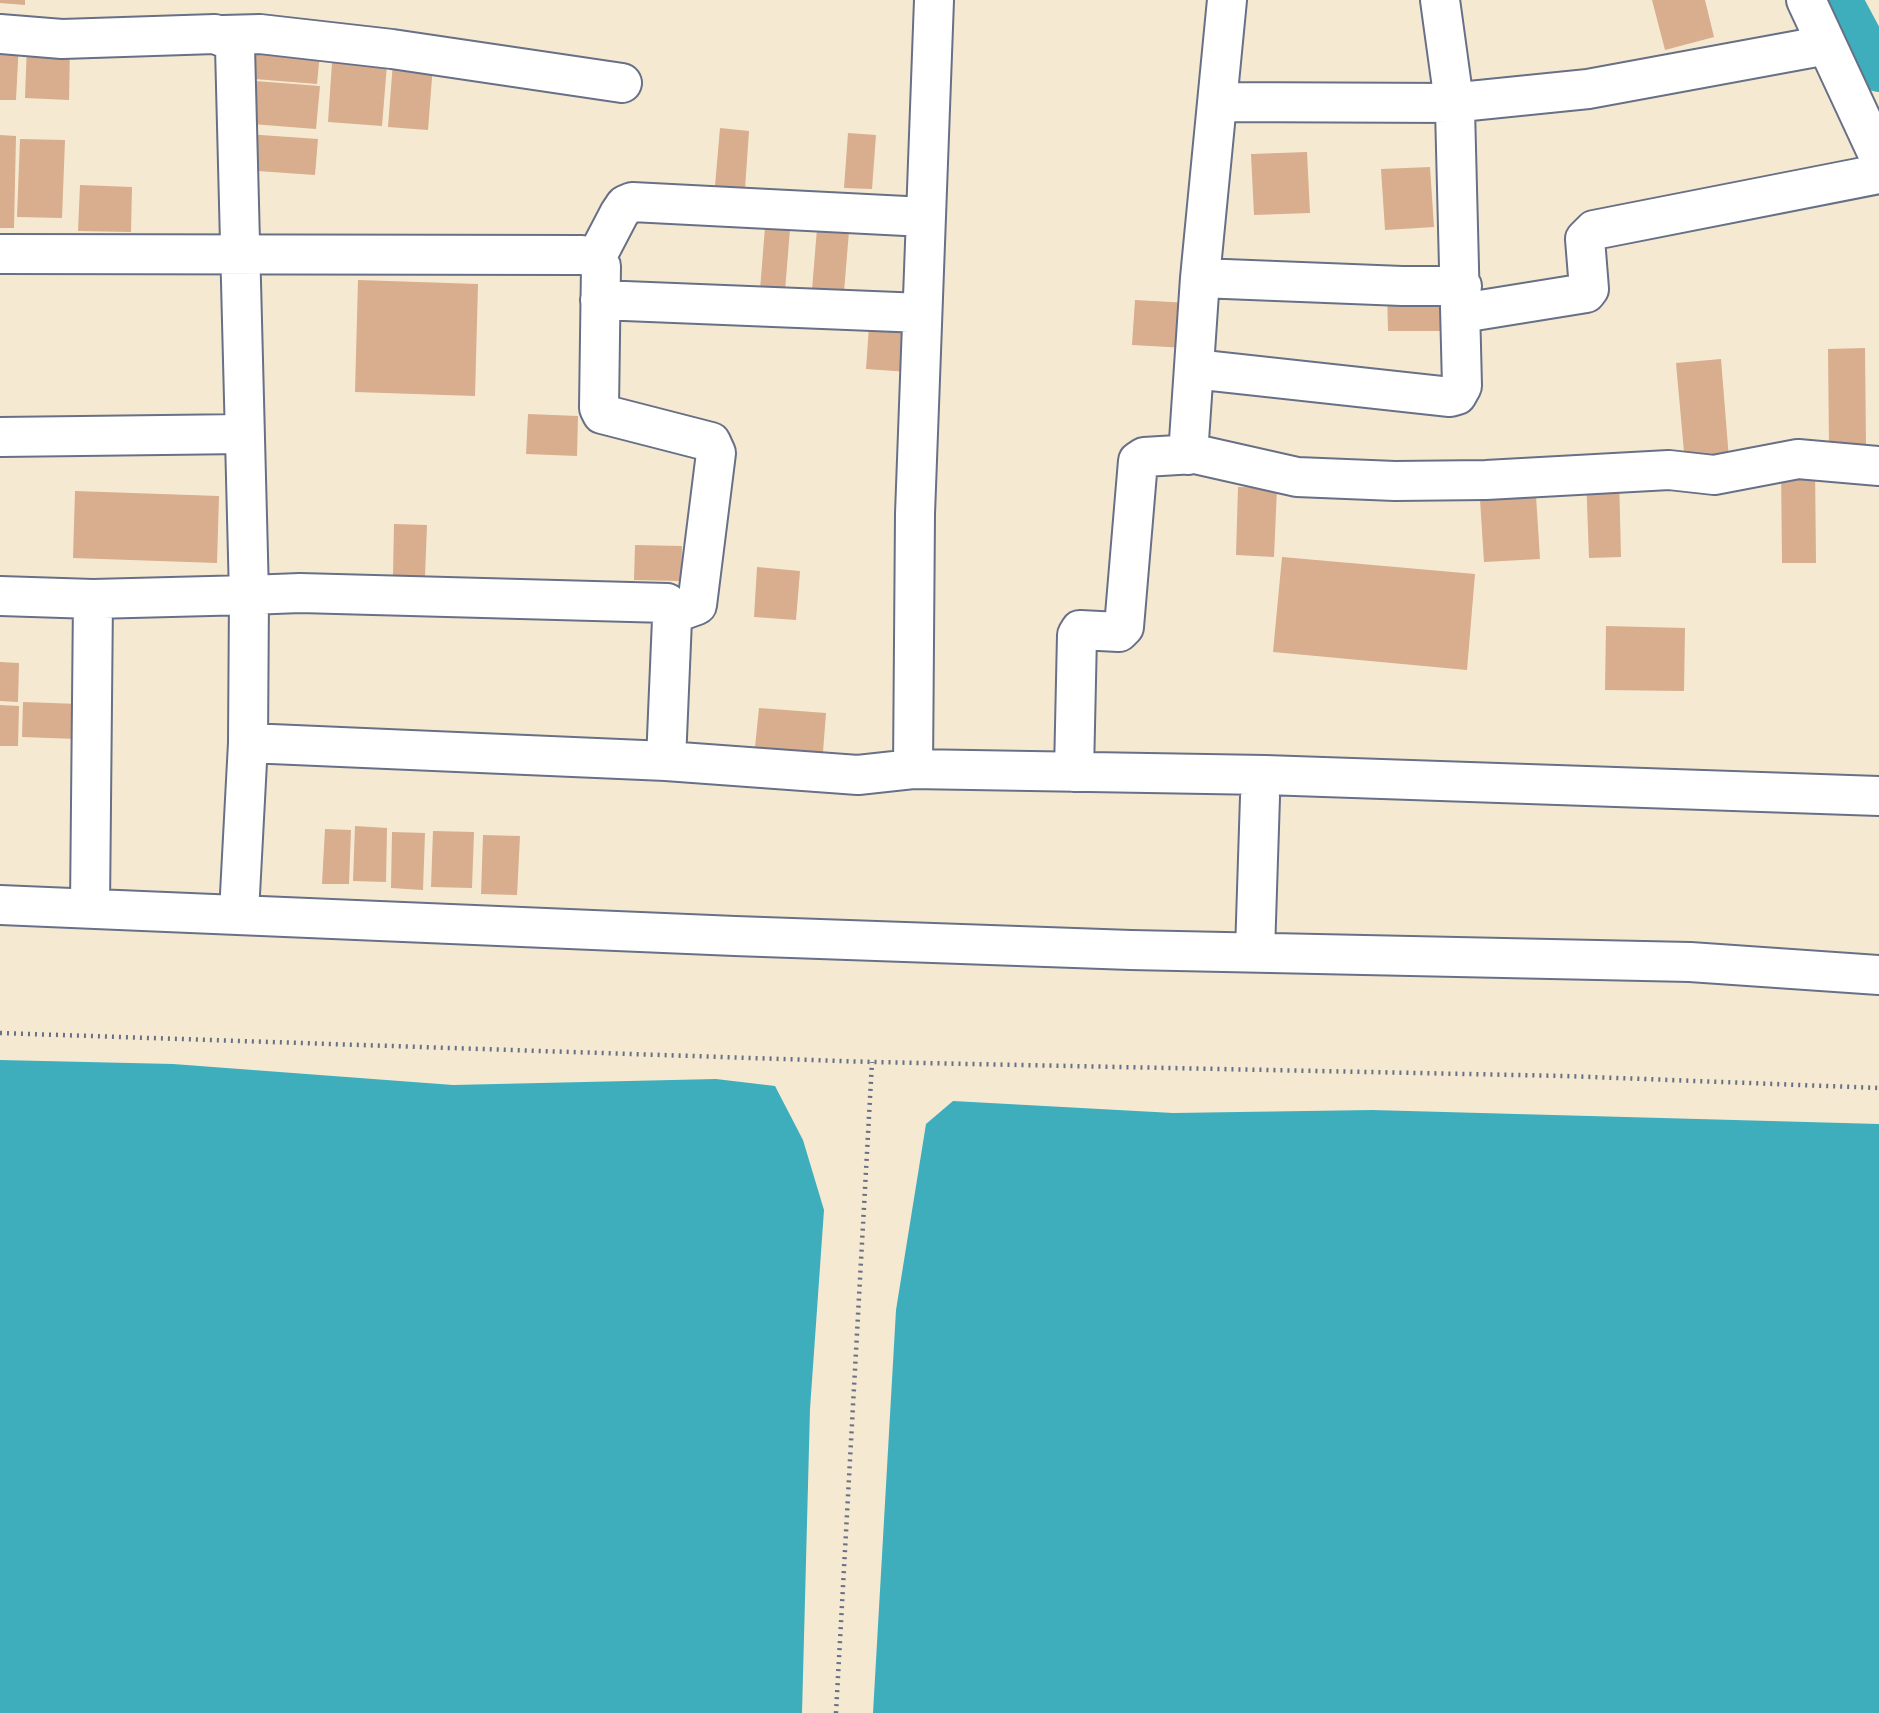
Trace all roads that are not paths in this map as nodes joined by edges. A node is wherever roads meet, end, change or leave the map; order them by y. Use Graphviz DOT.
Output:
graph roads {
  1 [pos="934,0"];
  2 [pos="1227,0"];
  3 [pos="1440,0"];
  4 [pos="1806,0"];
  5 [pos="0,34"];
  6 [pos="223,35"];
  7 [pos="1827,45"];
  8 [pos="622,83"];
  9 [pos="1217,102"];
  10 [pos="1455,106"];
  11 [pos="1879,157"];
  12 [pos="1879,174"];
  13 [pos="925,218"];
  14 [pos="0,254"];
  15 [pos="239,255"];
  16 [pos="596,258"];
  17 [pos="1200,278"];
  18 [pos="1462,299"];
  19 [pos="600,300"];
  20 [pos="922,313"];
  21 [pos="1194,369"];
  22 [pos="244,434"];
  23 [pos="0,437"];
  24 [pos="1188,455"];
  25 [pos="1879,466"];
  26 [pos="249,595"];
  27 [pos="0,596"];
  28 [pos="93,599"];
  29 [pos="672,614"];
  30 [pos="248,743"];
  31 [pos="666,761"];
  32 [pos="913,769"];
  33 [pos="1074,772"];
  34 [pos="1879,796"];
  35 [pos="1259,797"];
  36 [pos="0,905"];
  37 [pos="90,907"];
  38 [pos="239,913"];
  39 [pos="1255,953"];
  40 [pos="1879,975"];
  1 -- 13 [label="street"];
  2 -- 9 [label="street"];
  3 -- 10 [label="street"];
  4 -- 7 [label="street"];
  5 -- 6 [label="street"];
  6 -- 8 [label="street"];
  6 -- 15 [label="street"];
  7 -- 10 [label="street"];
  7 -- 11 [label="street"];
  9 -- 10 [label="street"];
  9 -- 17 [label="street"];
  10 -- 18 [label="street"];
  12 -- 18 [label="street"];
  13 -- 16 [label="street"];
  13 -- 20 [label="street"];
  14 -- 15 [label="street"];
  15 -- 16 [label="street"];
  15 -- 22 [label="street"];
  16 -- 19 [label="street"];
  17 -- 18 [label="street"];
  17 -- 21 [label="street"];
  18 -- 21 [label="street"];
  19 -- 20 [label="street"];
  19 -- 29 [label="street"];
  20 -- 32 [label="street"];
  21 -- 24 [label="street"];
  22 -- 23 [label="street"];
  22 -- 26 [label="street"];
  24 -- 25 [label="street"];
  24 -- 33 [label="street"];
  26 -- 28 [label="street"];
  26 -- 29 [label="street"];
  26 -- 30 [label="street"];
  27 -- 28 [label="street"];
  28 -- 37 [label="street"];
  29 -- 31 [label="street"];
  30 -- 31 [label="street"];
  30 -- 38 [label="street"];
  31 -- 32 [label="street"];
  32 -- 33 [label="street"];
  33 -- 34 [label="street"];
  35 -- 39 [label="street"];
  36 -- 37 [label="street"];
  37 -- 38 [label="street"];
  38 -- 39 [label="street"];
  39 -- 40 [label="street"];
}
